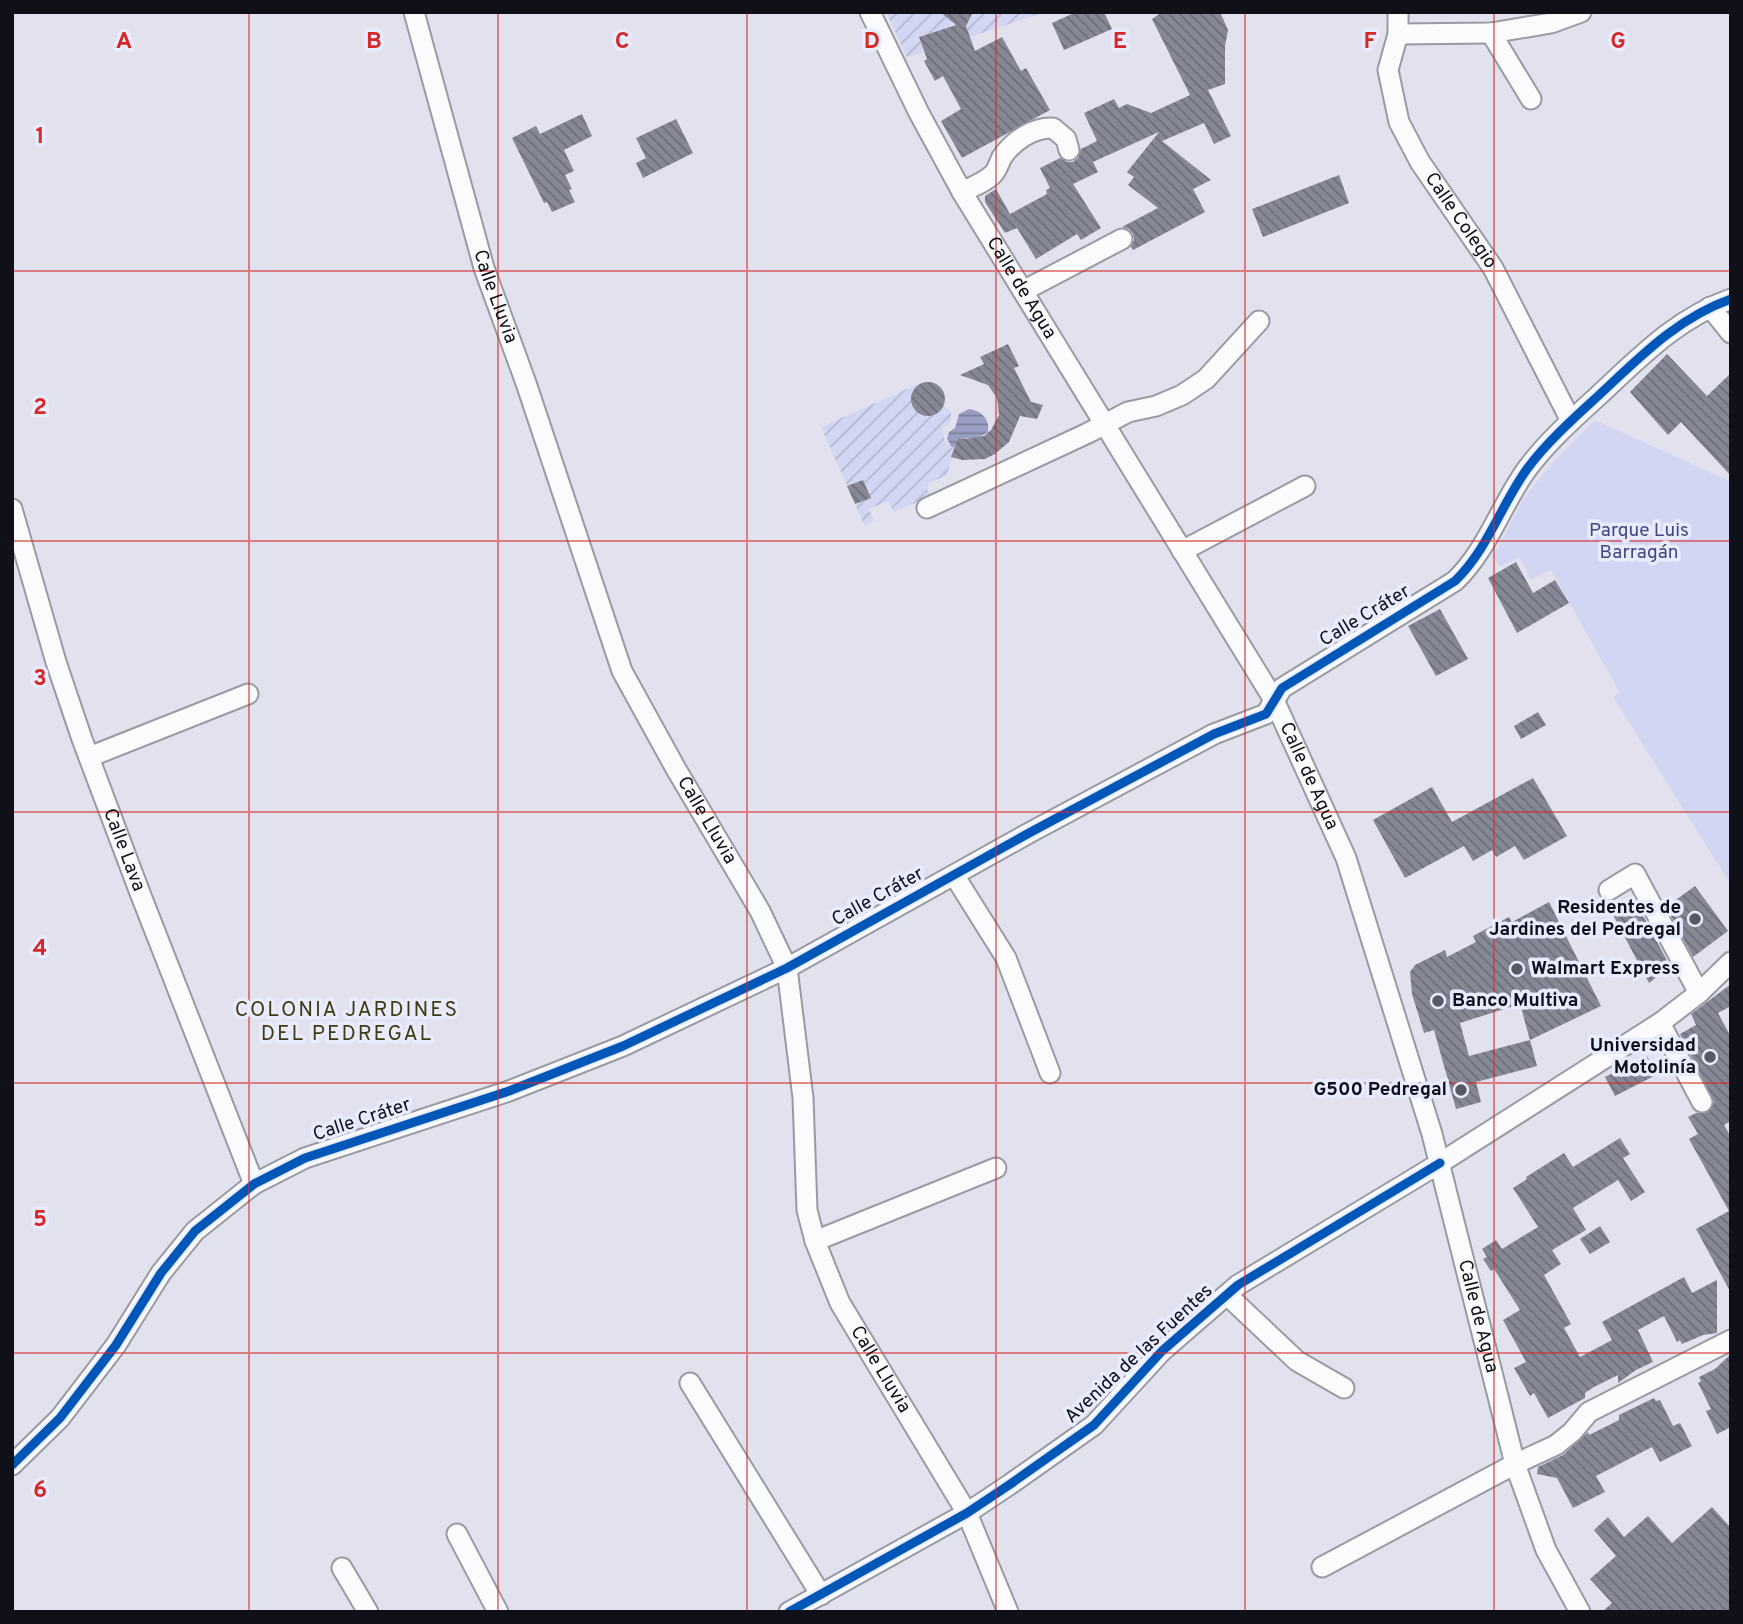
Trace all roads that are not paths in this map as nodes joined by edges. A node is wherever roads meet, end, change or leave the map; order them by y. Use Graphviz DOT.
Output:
graph roads {
  1 [pos="414,12"];
  2 [pos="870,12"];
  3 [pos="1398,12"];
  4 [pos="1581,12"];
  5 [pos="1491,33"];
  6 [pos="1398,34"];
  7 [pos="1531,100"];
  8 [pos="1069,150"];
  9 [pos="962,192"];
  10 [pos="1122,239"];
  11 [pos="1023,291"];
  12 [pos="1731,299"];
  13 [pos="1710,307"];
  14 [pos="1259,321"];
  15 [pos="1731,333"];
  16 [pos="1571,421"];
  17 [pos="1104,424"];
  18 [pos="1305,486"];
  19 [pos="927,508"];
  20 [pos="12,509"];
  21 [pos="1182,551"];
  22 [pos="248,694"];
  23 [pos="1274,701"];
  24 [pos="89,757"];
  25 [pos="954,875"];
  26 [pos="1609,890"];
  27 [pos="1731,962"];
  28 [pos="787,968"];
  29 [pos="1699,993"];
  30 [pos="1660,1023"];
  31 [pos="1050,1073"];
  32 [pos="1702,1102"];
  33 [pos="1440,1163"];
  34 [pos="996,1168"];
  35 [pos="254,1184"];
  36 [pos="815,1241"];
  37 [pos="1227,1295"];
  38 [pos="1731,1340"];
  39 [pos="690,1383"];
  40 [pos="1344,1388"];
  41 [pos="1515,1464"];
  42 [pos="12,1465"];
  43 [pos="967,1513"];
  44 [pos="457,1534"];
  45 [pos="1322,1567"];
  46 [pos="342,1568"];
  47 [pos="821,1595"];
  48 [pos="368,1612"];
  49 [pos="498,1612"];
  50 [pos="789,1612"];
  51 [pos="1008,1612"];
  52 [pos="1580,1612"];
  1 -- 28 [label="street, Calle Lluvia"];
  2 -- 9 [label="street, Calle de Agua"];
  3 -- 6 [label="street, Calle Colegio"];
  4 -- 5 [label="street"];
  5 -- 6 [label="street"];
  5 -- 7 [label="street"];
  6 -- 16 [label="street, Calle Colegio"];
  8 -- 9 [label="street"];
  9 -- 11 [label="street, Calle de Agua"];
  10 -- 11 [label="street"];
  11 -- 17 [label="street, Calle de Agua"];
  12 -- 13 [label="street, Calle Cráter"];
  13 -- 15 [label="street"];
  13 -- 16 [label="street, Calle Cráter"];
  14 -- 17 [label="street"];
  16 -- 23 [label="street, Calle Cráter"];
  17 -- 19 [label="street"];
  17 -- 21 [label="street, Calle de Agua"];
  18 -- 21 [label="street"];
  20 -- 24 [label="street, Calle Lava"];
  21 -- 23 [label="street, Calle de Agua"];
  22 -- 24 [label="street"];
  23 -- 25 [label="street, Calle Cráter"];
  23 -- 33 [label="street, Calle de Agua"];
  24 -- 35 [label="street, Calle Lava"];
  25 -- 28 [label="street, Calle Cráter"];
  25 -- 31 [label="street"];
  26 -- 29 [label="street"];
  27 -- 29 [label="street, Avenida de las Fuentes"];
  28 -- 35 [label="street, Calle Cráter"];
  28 -- 36 [label="street, Calle Lluvia"];
  29 -- 30 [label="street, Avenida de las Fuentes"];
  30 -- 32 [label="street"];
  30 -- 33 [label="street, Avenida de las Fuentes"];
  33 -- 37 [label="street, Avenida de las Fuentes"];
  33 -- 41 [label="street, Calle de Agua"];
  34 -- 36 [label="street"];
  35 -- 42 [label="street, Calle Cráter"];
  36 -- 43 [label="street, Calle Lluvia"];
  37 -- 40 [label="street"];
  37 -- 43 [label="street, Avenida de las Fuentes"];
  38 -- 41 [label="street"];
  39 -- 47 [label="street"];
  41 -- 45 [label="street"];
  41 -- 52 [label="street, Calle de Agua"];
  43 -- 47 [label="street, Avenida de las Fuentes"];
  43 -- 51 [label="street, Calle Lluvia"];
  44 -- 49 [label="street"];
  46 -- 48 [label="street"];
  47 -- 50 [label="street, Avenida de las Fuentes"];
}
